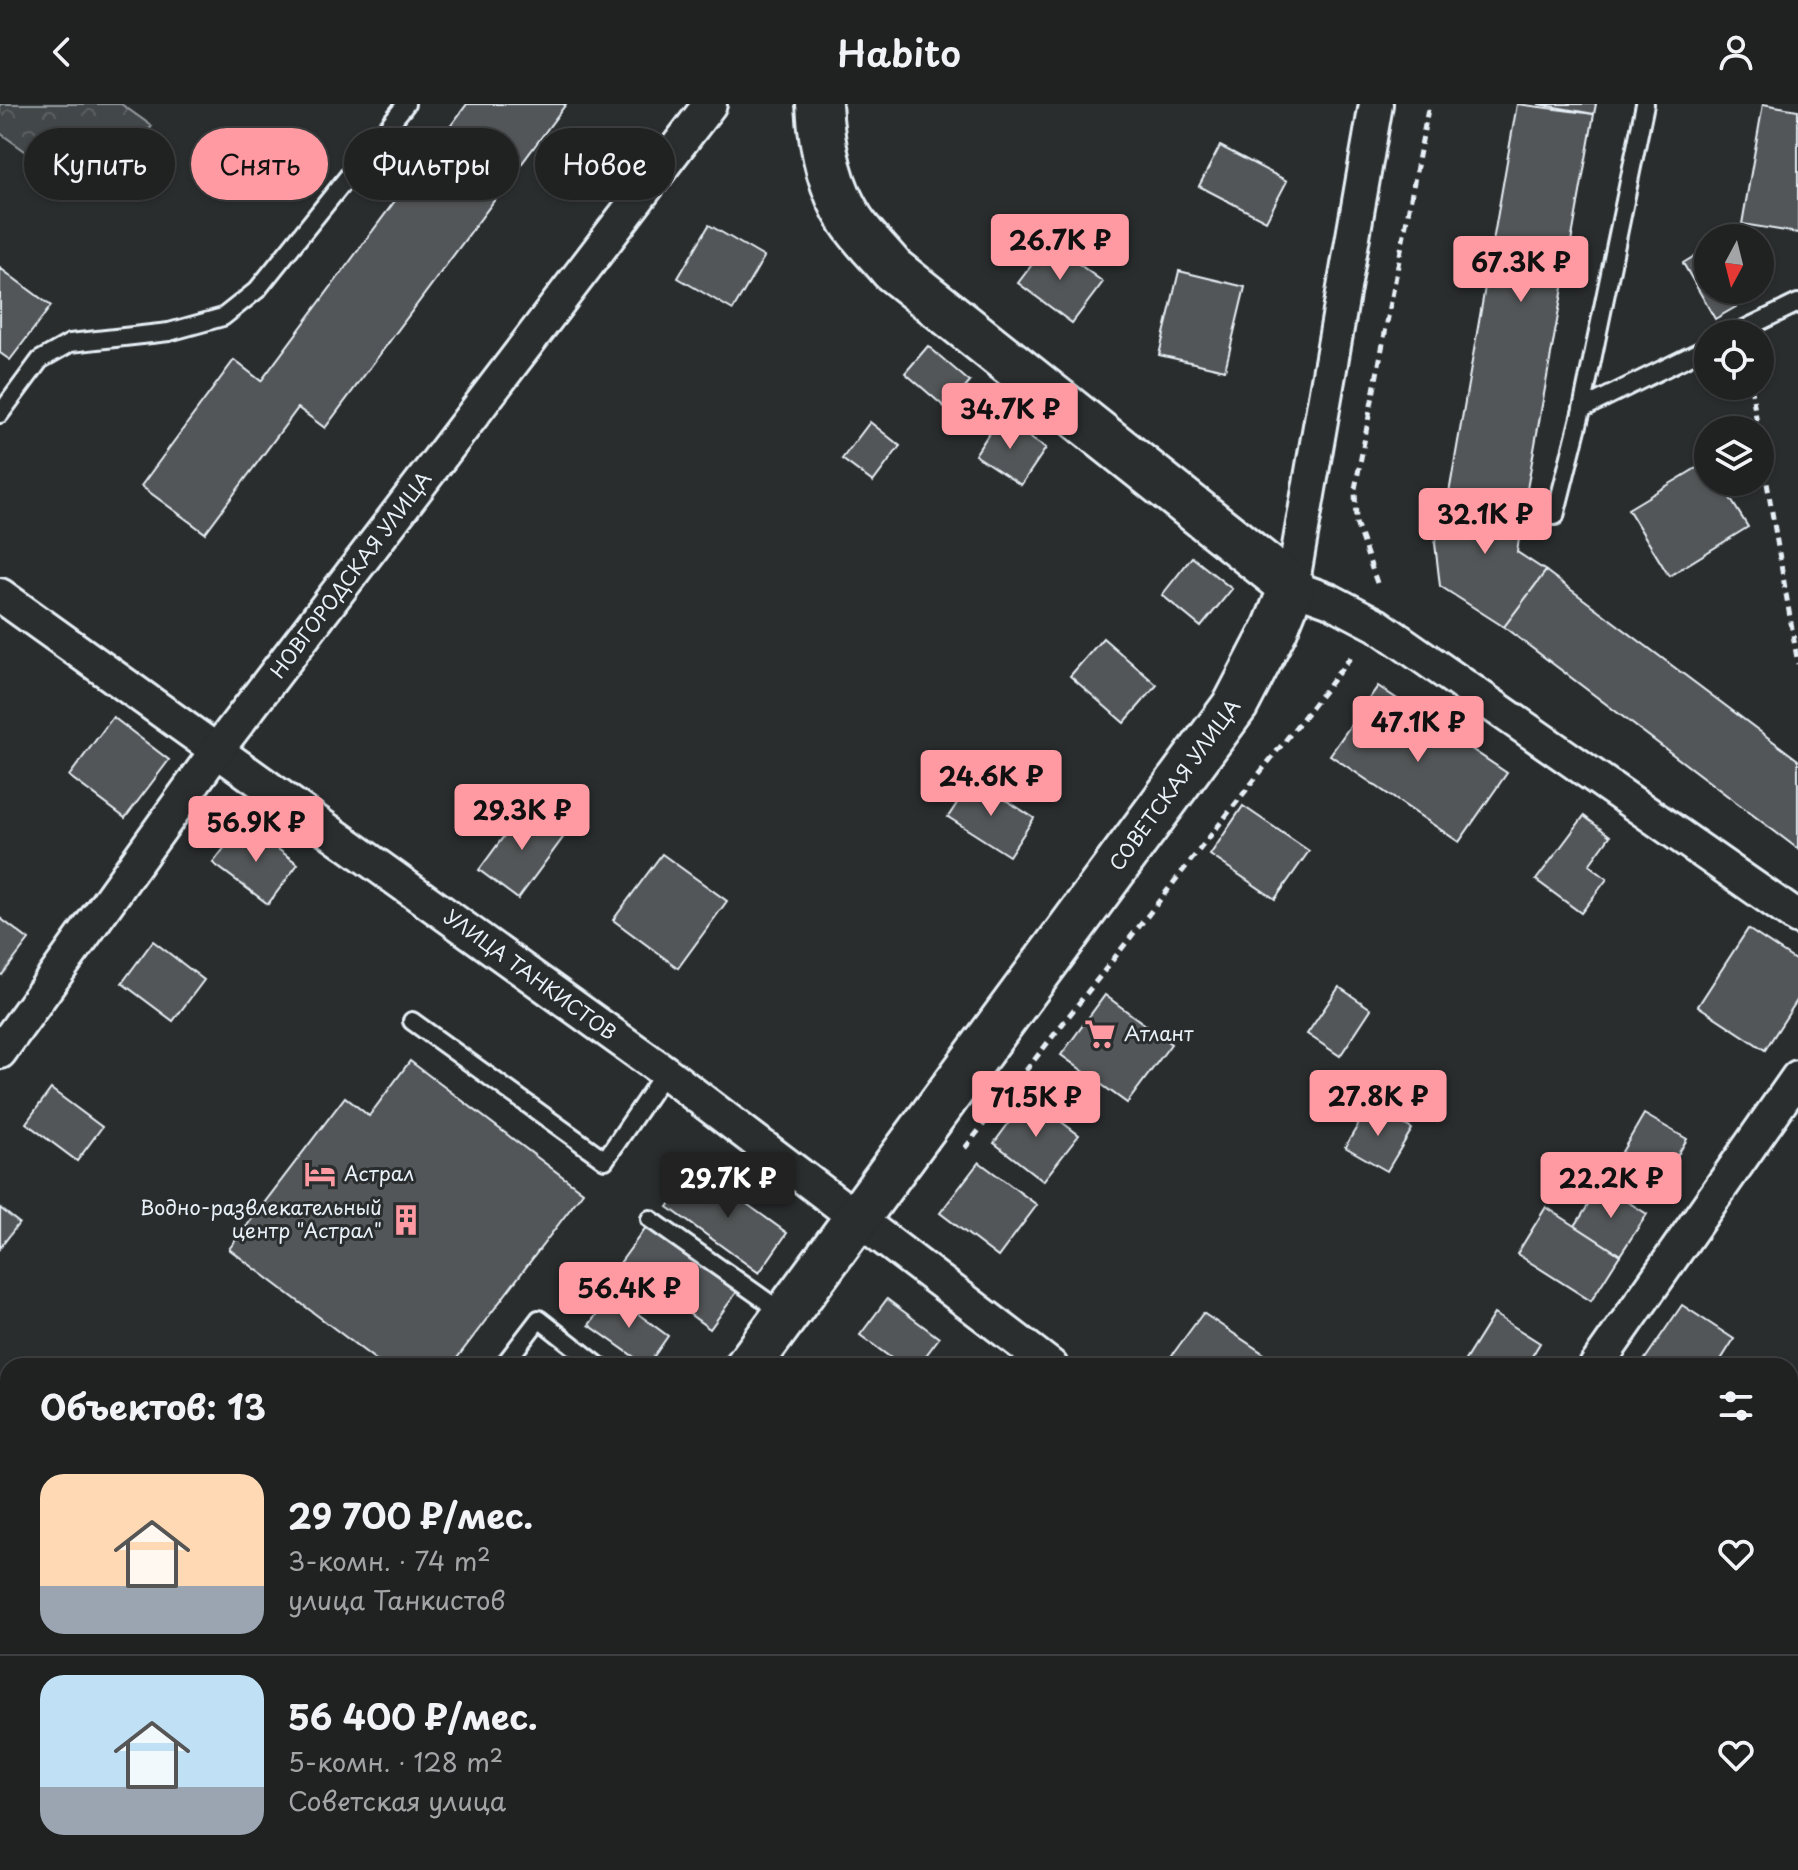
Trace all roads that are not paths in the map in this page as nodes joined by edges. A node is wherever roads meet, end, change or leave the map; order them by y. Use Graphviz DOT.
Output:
graph roads {
  1 [pos="406,104"];
  2 [pos="819,104"];
  3 [pos="1376,104"];
  4 [pos="1645,104"];
  5 [pos="707,105"];
  6 [pos="1798,303"];
  7 [pos="1763,320"];
  8 [pos="1694,354"];
  9 [pos="1582,409"];
  10 [pos="0,414"];
  11 [pos="1555,516"];
  12 [pos="1292,587"];
  13 [pos="0,595"];
  14 [pos="217,750"];
  15 [pos="1798,918"];
  16 [pos="412,1021"];
  17 [pos="0,1052"];
  18 [pos="665,1072"];
  19 [pos="1798,1077"];
  20 [pos="858,1217"];
  21 [pos="650,1219"];
  22 [pos="786,1315"];
  23 [pos="509,1358"];
  24 [pos="589,1358"];
  25 [pos="754,1358"];
  26 [pos="1041,1358"];
  27 [pos="1602,1358"];
  1 -- 10 [label="lane"];
  2 -- 12 [label="main road"];
  3 -- 12 [label="street, СОВЕТСКАЯ УЛИЦА"];
  4 -- 9 [label="lane"];
  5 -- 14 [label="street, НОВГОРОДСКАЯ УЛИЦА"];
  6 -- 7 [label="lane"];
  8 -- 9 [label="lane"];
  9 -- 11 [label="lane"];
  12 -- 15 [label="street"];
  12 -- 20 [label="main road, СОВЕТСКАЯ УЛИЦА"];
  13 -- 14 [label="street, УЛИЦА ТАНКИСТОВ"];
  14 -- 17 [label="street, НОВГОРОДСКАЯ УЛИЦА"];
  14 -- 18 [label="street, УЛИЦА ТАНКИСТОВ"];
  16 -- 18 [label="lane"];
  18 -- 20 [label="street, УЛИЦА ТАНКИСТОВ"];
  19 -- 27 [label="street"];
  20 -- 22 [label="main road, СОВЕТСКАЯ УЛИЦА"];
  20 -- 26 [label="street, УЛИЦА ТАНКИСТОВ"];
  21 -- 22 [label="lane"];
  22 -- 25 [label="main road, СОВЕТСКАЯ УЛИЦА"];
  23 -- 24 [label="lane"];
}
